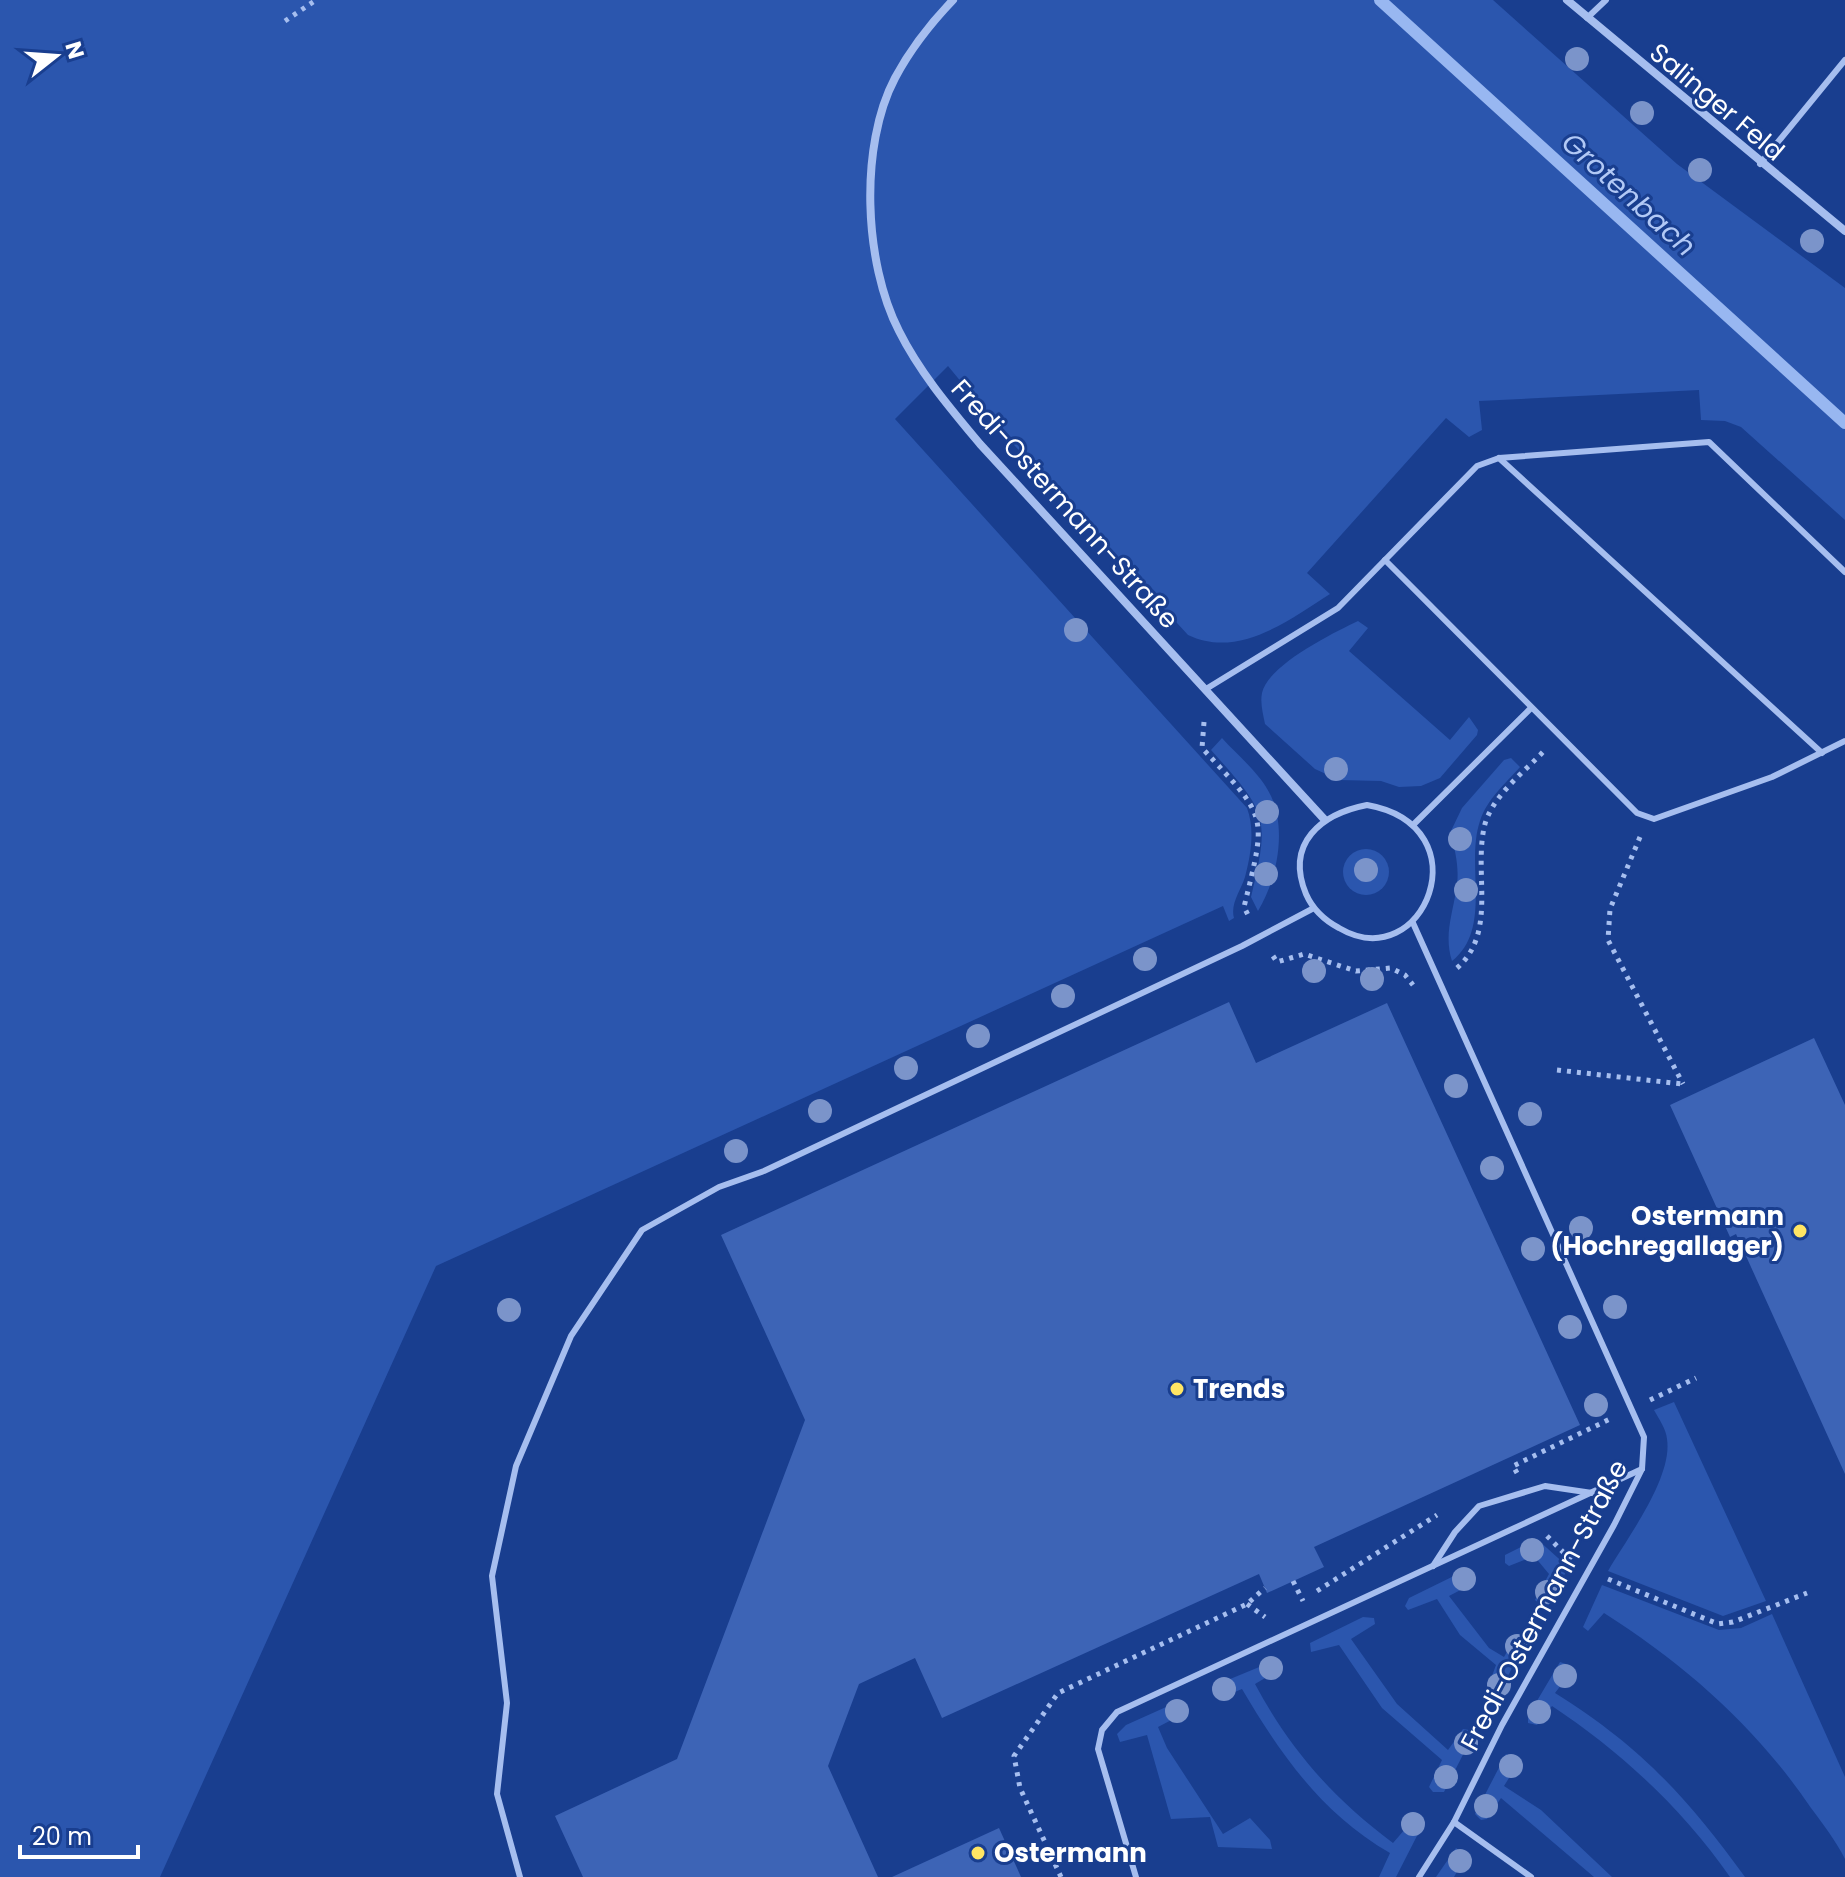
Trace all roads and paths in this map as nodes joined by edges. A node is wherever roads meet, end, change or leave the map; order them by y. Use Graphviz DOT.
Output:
graph roads {
  1 [pos="316,0"];
  2 [pos="953,0"];
  3 [pos="1567,0"];
  4 [pos="1606,0"];
  5 [pos="1587,18"];
  6 [pos="285,21"];
  7 [pos="1845,60"];
  8 [pos="1760,164"];
  9 [pos="1845,231"];
  10 [pos="1499,458"];
  11 [pos="1385,560"];
  12 [pos="1845,572"];
  13 [pos="1206,689"];
  14 [pos="1531,708"];
  15 [pos="1558,735"];
  16 [pos="1845,741"];
  17 [pos="1822,753"];
  18 [pos="1648,817"];
  19 [pos="1324,819"];
  20 [pos="1413,825"];
  21 [pos="1312,909"];
  22 [pos="1413,923"];
  23 [pos="1261,937"];
  24 [pos="1438,978"];
  25 [pos="1557,1070"];
  26 [pos="1696,1378"];
  27 [pos="1650,1400"];
  28 [pos="1513,1466"];
  29 [pos="1642,1469"];
  30 [pos="1500,1474"];
  31 [pos="1592,1493"];
  32 [pos="1447,1508"];
  33 [pos="1433,1566"];
  34 [pos="1589,1571"];
  35 [pos="1807,1593"];
  36 [pos="1247,1604"];
  37 [pos="1289,1606"];
  38 [pos="1277,1612"];
  39 [pos="1454,1822"];
  40 [pos="520,1877"];
  41 [pos="1136,1877"];
  42 [pos="1419,1877"];
  43 [pos="1531,1877"];
  1 -- 6 [label="path"];
  2 -- 13 [label="street, Fredi-Ostermann-Straße"];
  3 -- 5 [label="street, Salinger Feld"];
  4 -- 5 [label="lane"];
  5 -- 8 [label="street, Salinger Feld"];
  7 -- 8 [label="lane"];
  8 -- 9 [label="street, Salinger Feld"];
  10 -- 11 [label="lane"];
  10 -- 12 [label="lane"];
  10 -- 17 [label="lane"];
  11 -- 13 [label="lane"];
  11 -- 14 [label="lane"];
  13 -- 19 [label="street, Fredi-Ostermann-Straße"];
  13 -- 23 [label="path"];
  14 -- 15 [label="lane"];
  14 -- 20 [label="lane"];
  15 -- 18 [label="lane"];
  15 -- 24 [label="path"];
  16 -- 17 [label="lane"];
  17 -- 18 [label="lane"];
  18 -- 25 [label="path"];
  19 -- 20 [label="lane"];
  19 -- 21 [label="lane"];
  20 -- 22 [label="lane"];
  21 -- 22 [label="lane"];
  21 -- 23 [label="lane"];
  22 -- 24 [label="lane, Fredi-Ostermann-Straße"];
  23 -- 24 [label="path"];
  23 -- 40 [label="lane"];
  24 -- 29 [label="lane, Fredi-Ostermann-Straße"];
  26 -- 27 [label="path"];
  28 -- 30 [label="path"];
  29 -- 31 [label="lane"];
  29 -- 34 [label="lane, Fredi-Ostermann-Straße"];
  31 -- 33 [label="lane"];
  31 -- 33 [label="lane"];
  32 -- 37 [label="path"];
  33 -- 41 [label="lane"];
  34 -- 35 [label="path"];
  34 -- 39 [label="lane, Fredi-Ostermann-Straße"];
  36 -- 38 [label="path"];
  39 -- 42 [label="lane, Fredi-Ostermann-Straße"];
  39 -- 43 [label="lane"];
}
